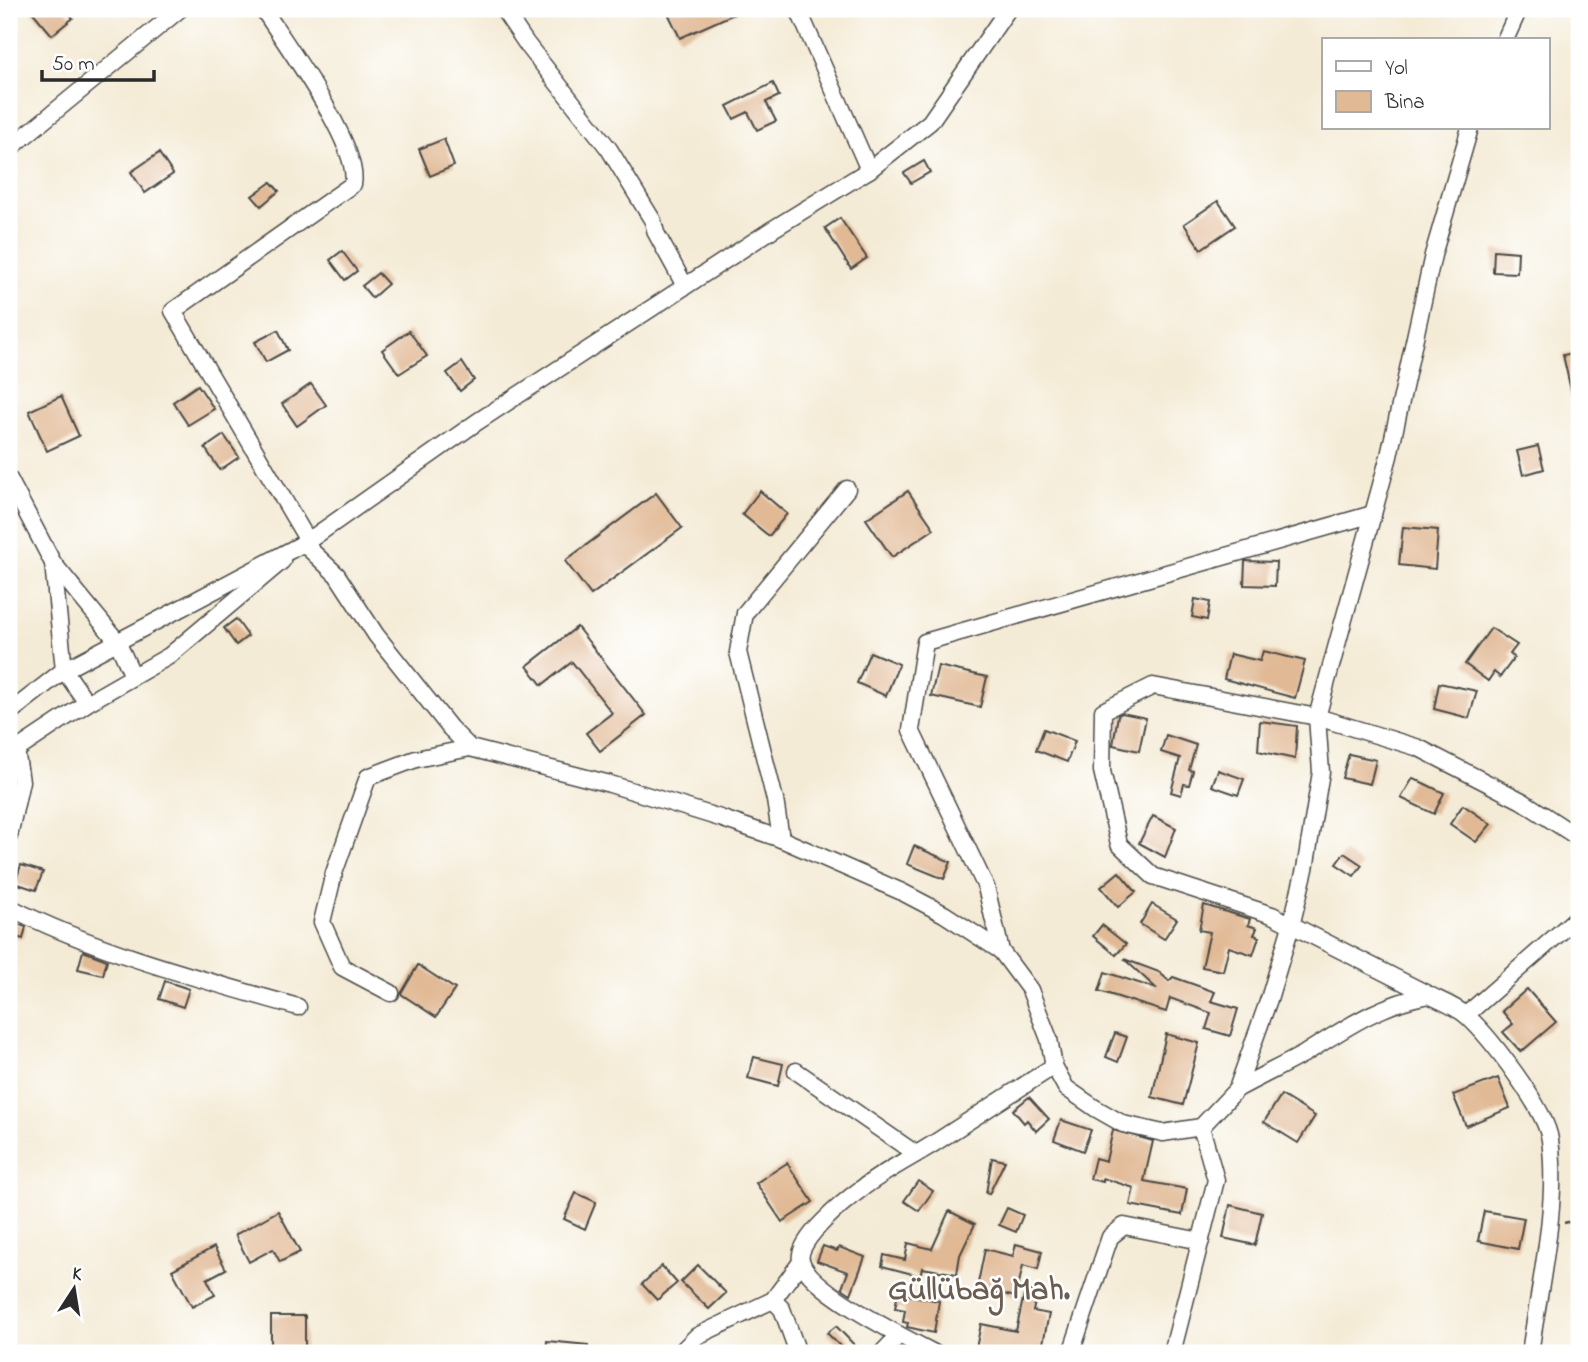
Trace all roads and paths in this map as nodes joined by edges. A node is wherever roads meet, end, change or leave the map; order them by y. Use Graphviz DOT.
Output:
graph roads {
  1 [pos="180,9"];
  2 [pos="263,9"];
  3 [pos="503,9"];
  4 [pos="798,9"];
  5 [pos="1008,9"];
  6 [pos="1519,9"];
  7 [pos="1506,38"];
  8 [pos="1469,130"];
  9 [pos="9,149"];
  10 [pos="869,170"];
  11 [pos="685,286"];
  12 [pos="9,480"];
  13 [pos="847,489"];
  14 [pos="1373,514"];
  15 [pos="305,542"];
  16 [pos="53,563"];
  17 [pos="117,642"];
  18 [pos="64,670"];
  19 [pos="133,676"];
  20 [pos="87,703"];
  21 [pos="9,713"];
  22 [pos="1317,717"];
  23 [pos="470,748"];
  24 [pos="12,752"];
  25 [pos="9,836"];
  26 [pos="1579,838"];
  27 [pos="780,839"];
  28 [pos="9,906"];
  29 [pos="1579,916"];
  30 [pos="1291,926"];
  31 [pos="1001,951"];
  32 [pos="391,993"];
  33 [pos="1429,995"];
  34 [pos="298,1007"];
  35 [pos="1466,1015"];
  36 [pos="1054,1066"];
  37 [pos="796,1071"];
  38 [pos="1237,1089"];
  39 [pos="1201,1127"];
  40 [pos="916,1154"];
  41 [pos="1201,1241"];
  42 [pos="801,1262"];
  43 [pos="773,1300"];
  44 [pos="899,1335"];
  45 [pos="680,1353"];
  46 [pos="798,1353"];
  47 [pos="882,1353"];
  48 [pos="934,1353"];
  49 [pos="1071,1353"];
  50 [pos="1172,1353"];
  51 [pos="1530,1353"];
  1 -- 9 [label="street"];
  2 -- 15 [label="street"];
  3 -- 11 [label="street"];
  4 -- 10 [label="street"];
  5 -- 10 [label="street"];
  6 -- 7 [label="street"];
  8 -- 14 [label="street"];
  10 -- 11 [label="street"];
  11 -- 15 [label="street"];
  12 -- 16 [label="street"];
  13 -- 27 [label="street"];
  14 -- 22 [label="street"];
  14 -- 31 [label="street"];
  15 -- 17 [label="street"];
  15 -- 19 [label="street"];
  15 -- 23 [label="street"];
  16 -- 17 [label="street"];
  16 -- 18 [label="street"];
  17 -- 18 [label="street"];
  17 -- 19 [label="street"];
  18 -- 20 [label="street"];
  18 -- 21 [label="street"];
  19 -- 20 [label="street"];
  20 -- 24 [label="street"];
  22 -- 26 [label="street"];
  22 -- 30 [label="street"];
  22 -- 30 [label="street"];
  23 -- 27 [label="street"];
  23 -- 32 [label="street"];
  24 -- 25 [label="street"];
  27 -- 31 [label="street"];
  28 -- 34 [label="street"];
  29 -- 35 [label="street"];
  30 -- 33 [label="street"];
  30 -- 38 [label="street"];
  31 -- 36 [label="street"];
  33 -- 35 [label="street"];
  33 -- 38 [label="street"];
  35 -- 51 [label="street"];
  36 -- 39 [label="street"];
  36 -- 40 [label="street"];
  37 -- 40 [label="street"];
  38 -- 39 [label="street"];
  39 -- 41 [label="street"];
  40 -- 42 [label="street"];
  41 -- 49 [label="street"];
  41 -- 50 [label="street"];
  42 -- 43 [label="street"];
  42 -- 44 [label="street"];
  43 -- 45 [label="street"];
  43 -- 46 [label="street"];
  44 -- 47 [label="street"];
  44 -- 48 [label="street"];
}
